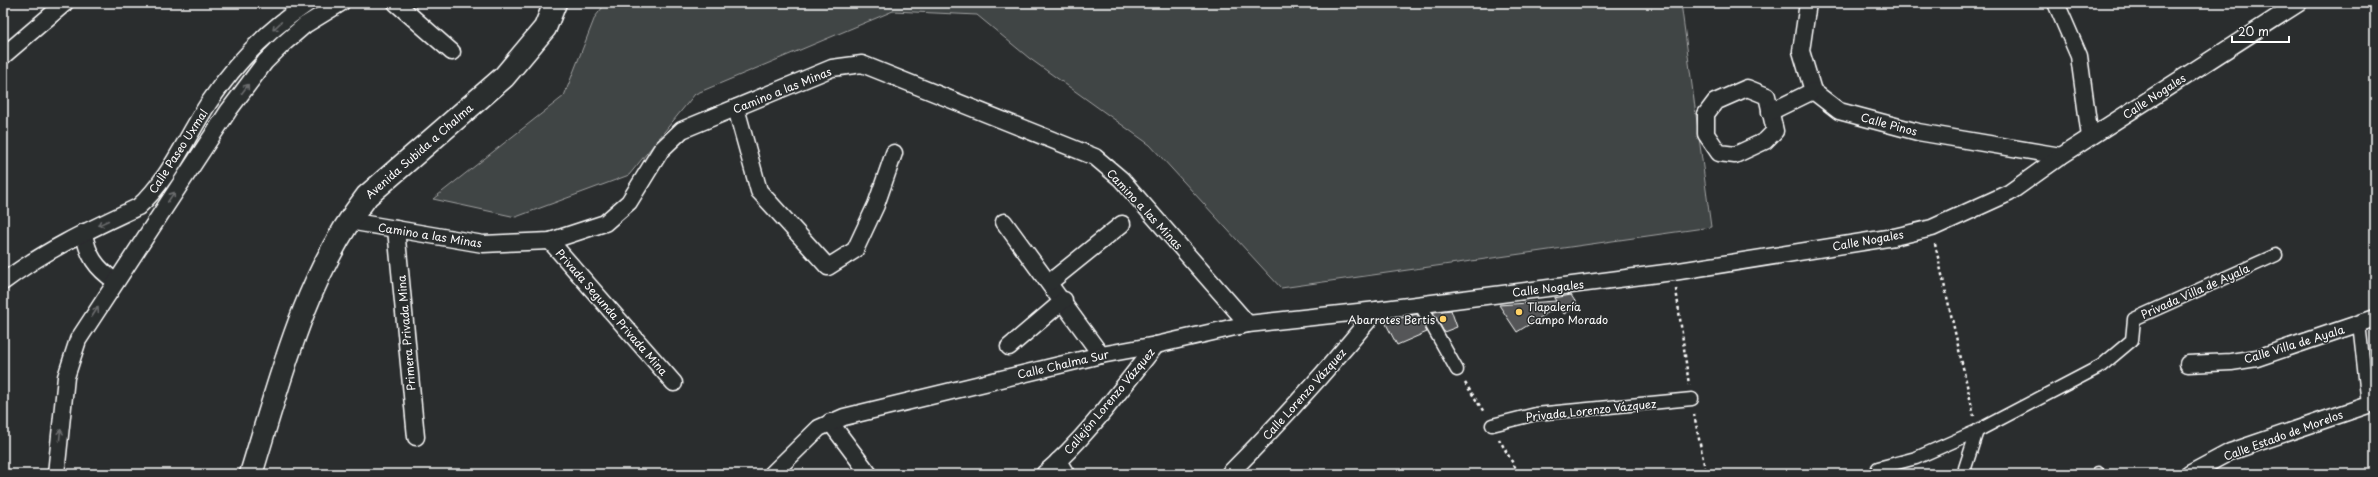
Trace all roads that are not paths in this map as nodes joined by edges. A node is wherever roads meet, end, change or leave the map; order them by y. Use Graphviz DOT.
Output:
graph roads {
  1 [pos="65,3"];
  2 [pos="308,3"];
  3 [pos="341,3"];
  4 [pos="396,3"];
  5 [pos="555,3"];
  6 [pos="1808,3"];
  7 [pos="2056,3"];
  8 [pos="2299,3"];
  9 [pos="452,52"];
  10 [pos="3,56"];
  11 [pos="1813,91"];
  12 [pos="736,108"];
  13 [pos="1770,112"];
  14 [pos="2090,137"];
  15 [pos="894,153"];
  16 [pos="2061,156"];
  17 [pos="349,221"];
  18 [pos="1004,222"];
  19 [pos="1122,224"];
  20 [pos="396,229"];
  21 [pos="84,232"];
  22 [pos="550,241"];
  23 [pos="2276,255"];
  24 [pos="115,281"];
  25 [pos="3,282"];
  26 [pos="1050,282"];
  27 [pos="1064,300"];
  28 [pos="1420,304"];
  29 [pos="1377,310"];
  30 [pos="2375,318"];
  31 [pos="2359,323"];
  32 [pos="1248,324"];
  33 [pos="1156,345"];
  34 [pos="1009,347"];
  35 [pos="1101,355"];
  36 [pos="2188,364"];
  37 [pos="1457,370"];
  38 [pos="674,383"];
  39 [pos="1692,400"];
  40 [pos="2371,401"];
  41 [pos="830,422"];
  42 [pos="1492,425"];
  43 [pos="1978,430"];
  44 [pos="416,438"];
  45 [pos="1062,468"];
  46 [pos="1878,468"];
  47 [pos="56,474"];
  48 [pos="251,474"];
  49 [pos="772,474"];
  50 [pos="869,474"];
  51 [pos="1044,474"];
  52 [pos="1229,474"];
  53 [pos="1966,474"];
  54 [pos="2189,474"];
  1 -- 10 [label="street"];
  2 -- 21 [label="street, Calle Paseo Uxmal, one-way"];
  24 -- 3 [label="street, Calle Paseo Uxmal, one-way"];
  4 -- 9 [label="street"];
  5 -- 17 [label="main road, Avenida Subida a Chalma"];
  6 -- 11 [label="street"];
  7 -- 14 [label="street"];
  8 -- 14 [label="street, Calle Nogales"];
  11 -- 13 [label="street"];
  11 -- 16 [label="street, Calle Pinos"];
  12 -- 15 [label="street"];
  12 -- 22 [label="street, Camino a las Minas"];
  12 -- 32 [label="street, Camino a las Minas"];
  13 -- 13 [label="street"];
  14 -- 16 [label="street, Calle Nogales"];
  16 -- 28 [label="street, Calle Nogales"];
  17 -- 20 [label="street, Camino a las Minas"];
  17 -- 48 [label="main road, Avenida Subida a Chalma"];
  18 -- 26 [label="street"];
  19 -- 26 [label="street"];
  20 -- 22 [label="street, Camino a las Minas"];
  20 -- 44 [label="street, Primera Privada Mina"];
  21 -- 24 [label="street"];
  21 -- 25 [label="street, Calle Paseo Uxmal"];
  22 -- 38 [label="street, Privada Segunda Privada Mina"];
  23 -- 43 [label="street, Privada Villa de Ayala"];
  47 -- 24 [label="street, Calle Paseo Uxmal, one-way"];
  26 -- 27 [label="street"];
  27 -- 34 [label="street"];
  27 -- 35 [label="street"];
  28 -- 29 [label="street, Calle Nogales"];
  28 -- 37 [label="street"];
  29 -- 32 [label="street, Calle Chalma Sur"];
  29 -- 52 [label="street, Calle Lorenzo Vázquez"];
  30 -- 31 [label="street, Calle Villa de Ayala"];
  31 -- 36 [label="street, Calle Villa de Ayala"];
  31 -- 40 [label="street"];
  32 -- 33 [label="street, Calle Chalma Sur"];
  33 -- 35 [label="street, Calle Chalma Sur"];
  33 -- 45 [label="street, Callejón Lorenzo Vázquez"];
  35 -- 41 [label="street, Calle Chalma Sur"];
  39 -- 42 [label="street, Privada Lorenzo Vázquez"];
  40 -- 54 [label="street, Calle Estado de Morelos"];
  41 -- 49 [label="street, Calle Chalma Sur"];
  41 -- 50 [label="street"];
  43 -- 46 [label="street"];
  43 -- 53 [label="street"];
  45 -- 51 [label="street, Callejón Lorenzo Vázquez"];
}
